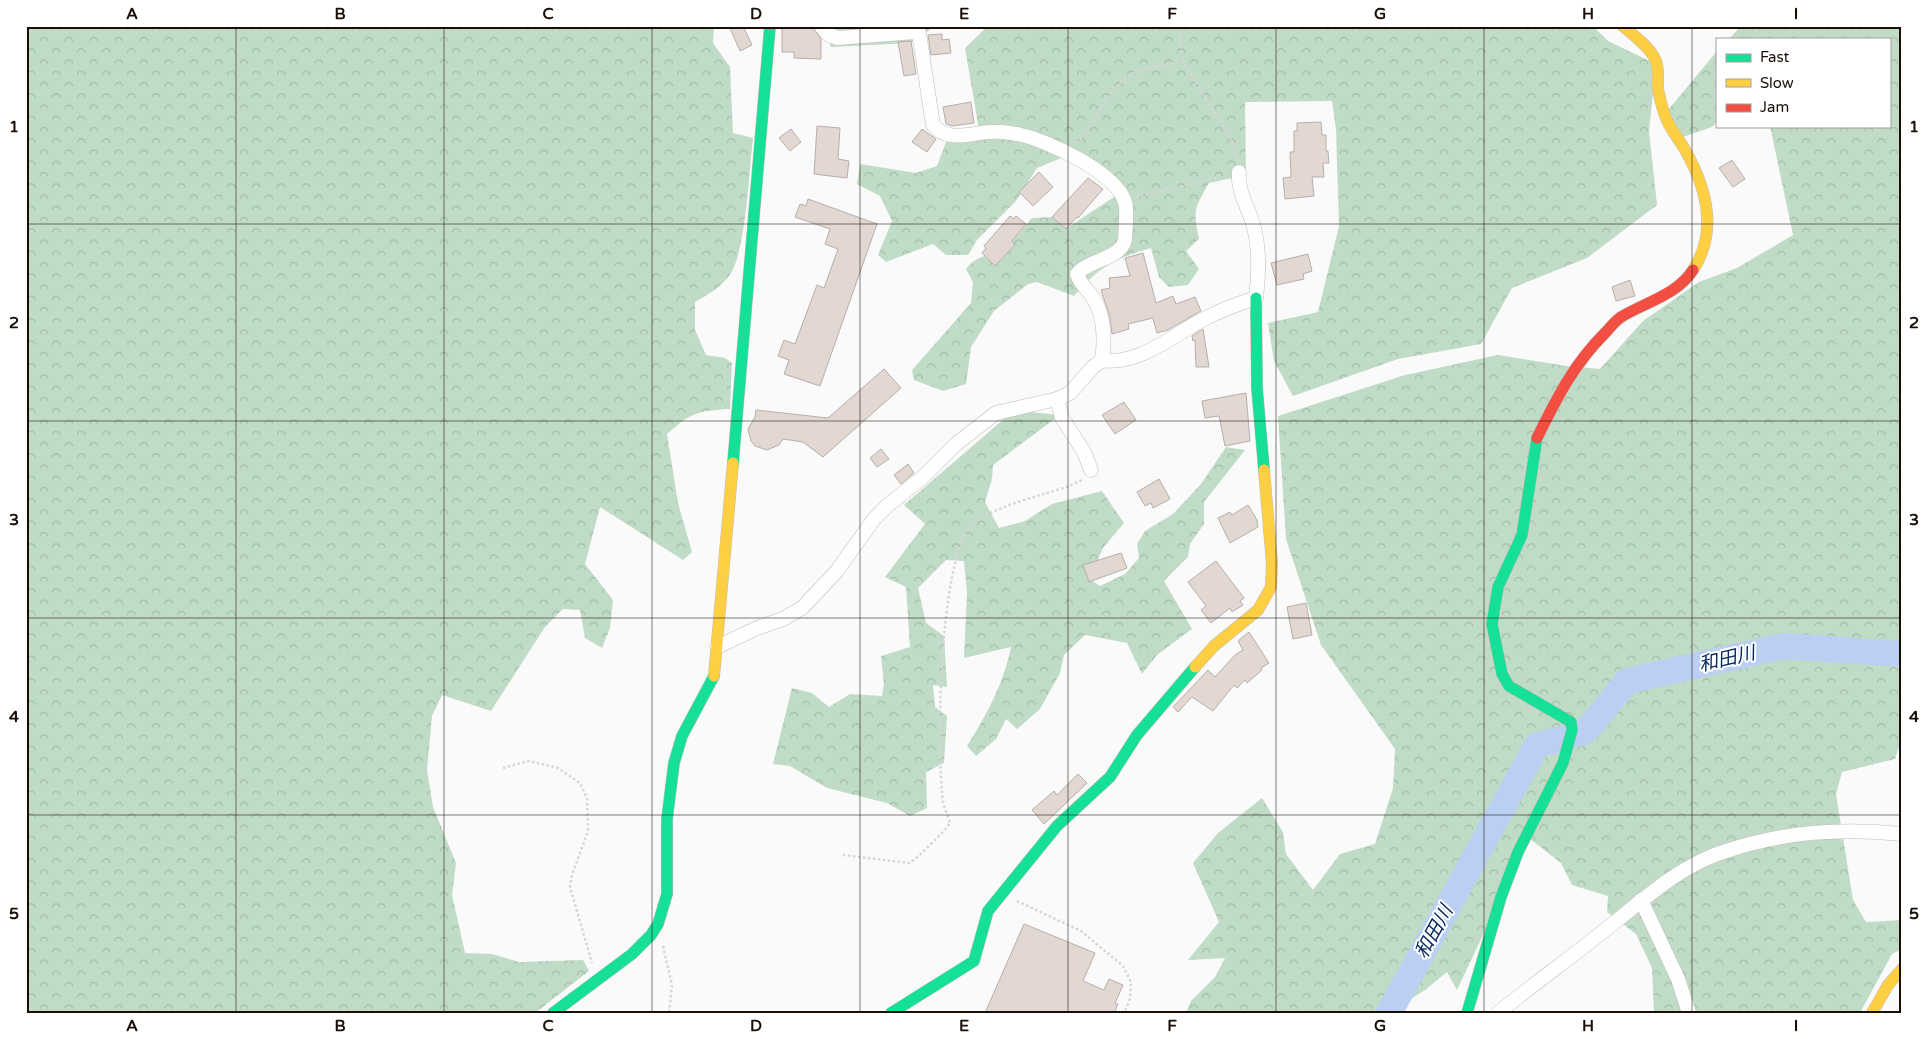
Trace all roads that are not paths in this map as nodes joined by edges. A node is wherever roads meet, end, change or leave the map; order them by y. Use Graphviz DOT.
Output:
graph roads {
  1 [pos="770,26"];
  2 [pos="820,26"];
  3 [pos="1623,26"];
  4 [pos="1239,172"];
  5 [pos="1256,298"];
  6 [pos="1102,360"];
  7 [pos="1057,399"];
  8 [pos="1091,470"];
  9 [pos="717,647"];
  10 [pos="1902,834"];
  11 [pos="1642,900"];
  12 [pos="1902,969"];
  13 [pos="553,1013"];
  14 [pos="891,1013"];
  15 [pos="1466,1013"];
  16 [pos="1498,1013"];
  17 [pos="1689,1013"];
  18 [pos="1872,1013"];
  1 -- 9 [label="street"];
  2 -- 6 [label="street"];
  3 -- 15 [label="street"];
  4 -- 5 [label="street"];
  5 -- 6 [label="street"];
  5 -- 14 [label="street"];
  6 -- 7 [label="street"];
  7 -- 8 [label="street"];
  7 -- 9 [label="street"];
  9 -- 13 [label="street"];
  10 -- 11 [label="street"];
  11 -- 16 [label="street"];
  11 -- 17 [label="street"];
  12 -- 18 [label="street"];
}
